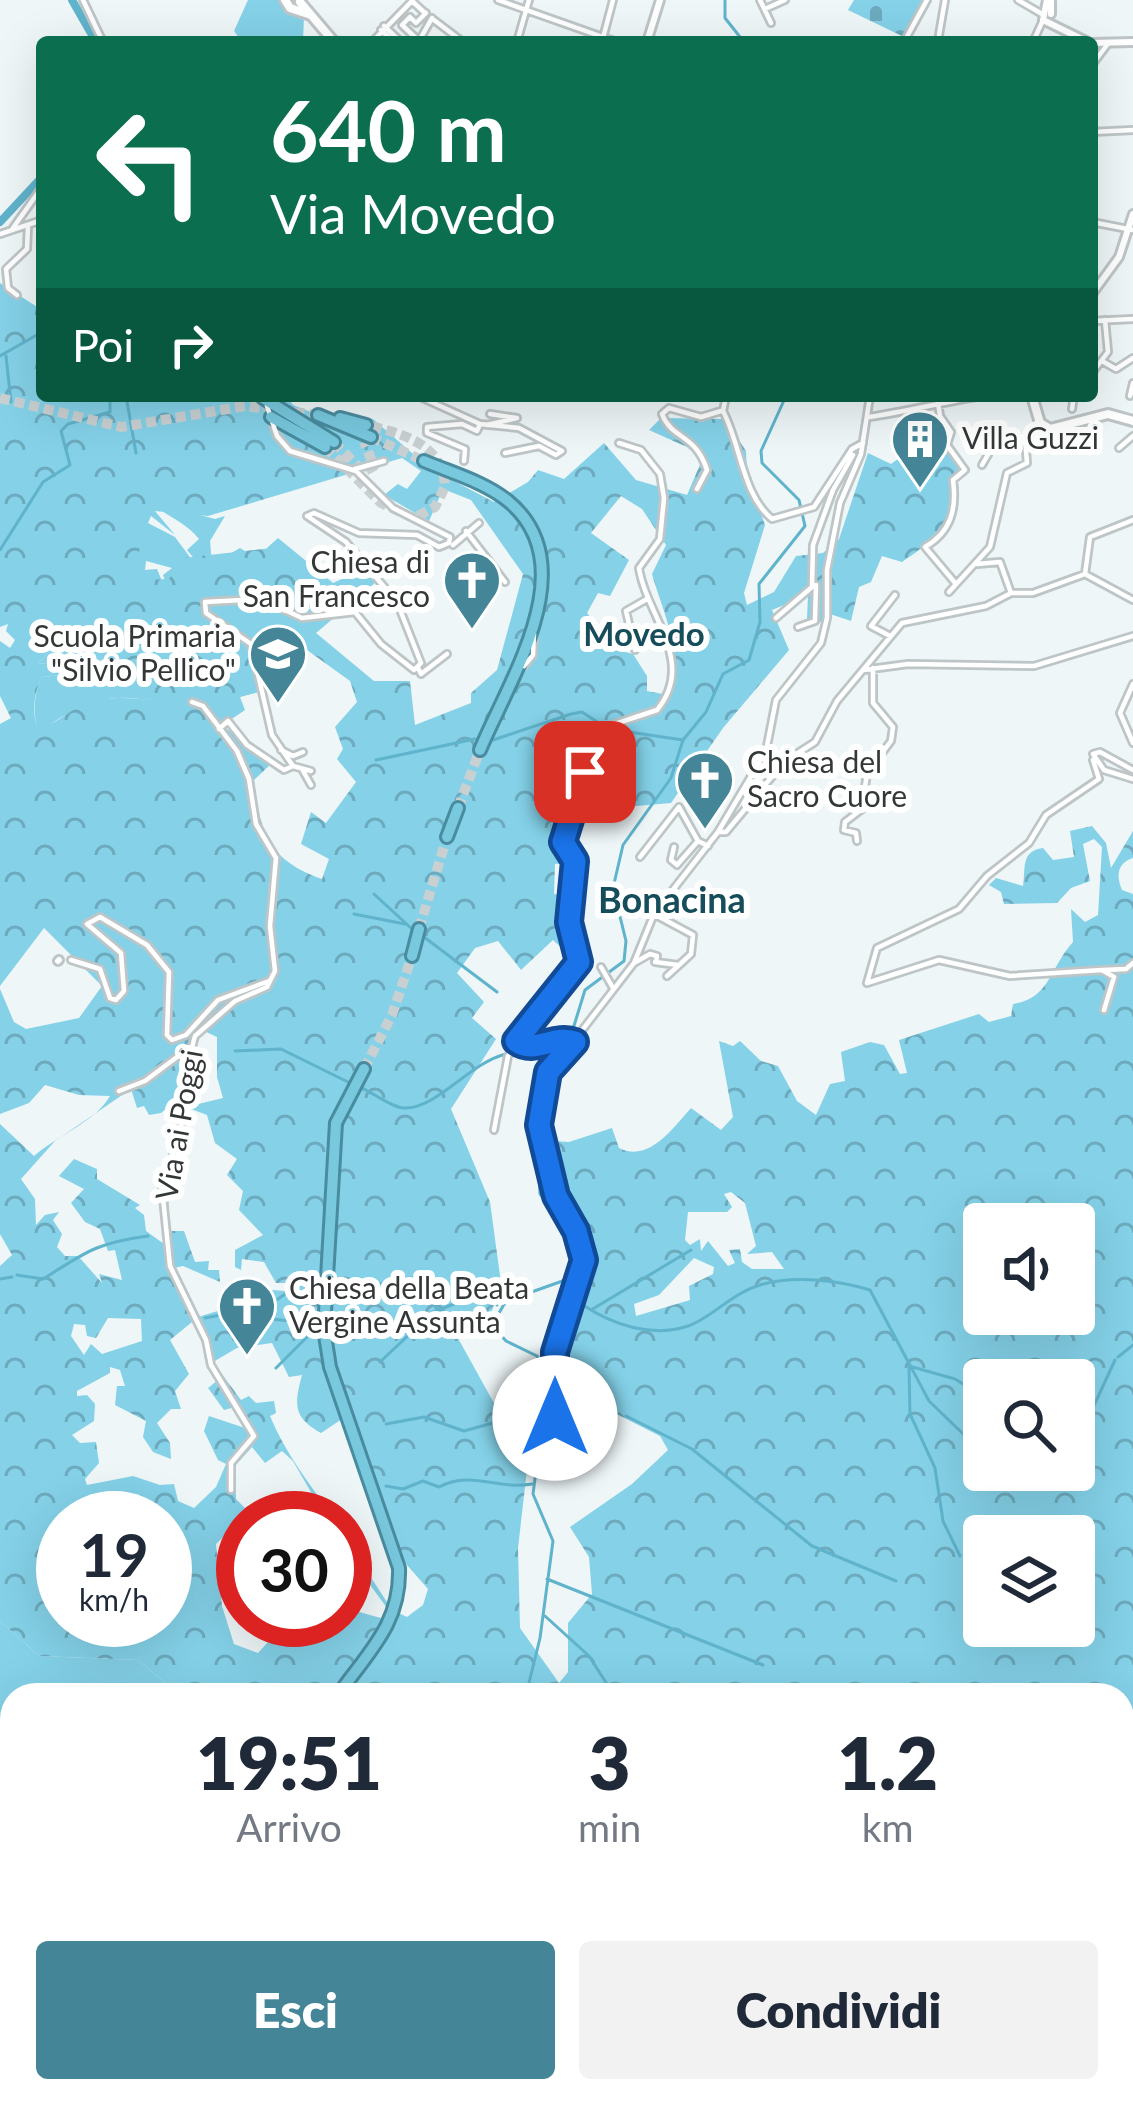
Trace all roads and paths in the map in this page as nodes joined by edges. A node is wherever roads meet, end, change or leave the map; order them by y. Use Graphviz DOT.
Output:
graph roads {
  1 [pos="83,0"];
  2 [pos="412,0"];
  3 [pos="498,0"];
  4 [pos="529,0"];
  5 [pos="613,0"];
  6 [pos="760,0"];
  7 [pos="785,0"];
  8 [pos="927,0"];
  9 [pos="945,0"];
  10 [pos="1018,0"];
  11 [pos="657,1"];
  12 [pos="292,2"];
  13 [pos="764,9"];
  14 [pos="1048,11"];
  15 [pos="425,13"];
  16 [pos="526,14"];
  17 [pos="432,18"];
  18 [pos="771,23"];
  19 [pos="383,28"];
  20 [pos="939,34"];
  21 [pos="100,36"];
  22 [pos="329,36"];
  23 [pos="376,36"];
  24 [pos="392,36"];
  25 [pos="414,36"];
  26 [pos="421,36"];
  27 [pos="455,36"];
  28 [pos="519,36"];
  29 [pos="597,36"];
  30 [pos="604,36"];
  31 [pos="648,36"];
  32 [pos="907,36"];
  33 [pos="1071,36"];
  34 [pos="1133,43"];
  35 [pos="1098,44"];
  36 [pos="1107,45"];
  37 [pos="1098,57"];
  38 [pos="1133,130"];
  39 [pos="1098,132"];
  40 [pos="36,196"];
  41 [pos="1133,214"];
  42 [pos="36,223"];
  43 [pos="1098,223"];
  44 [pos="28,226"];
  45 [pos="1129,228"];
  46 [pos="13,229"];
  47 [pos="0,234"];
  48 [pos="24,254"];
  49 [pos="31,260"];
  50 [pos="1098,286"];
  51 [pos="17,296"];
  52 [pos="1133,319"];
  53 [pos="1098,320"];
  54 [pos="1103,320"];
  55 [pos="1133,358"];
  56 [pos="1102,361"];
  57 [pos="1098,366"];
  58 [pos="1133,383"];
  59 [pos="1130,397"];
  60 [pos="264,402"];
  61 [pos="268,402"];
  62 [pos="432,402"];
  63 [pos="725,402"];
  64 [pos="869,402"];
  65 [pos="931,402"];
  66 [pos="938,402"];
  67 [pos="1035,402"];
  68 [pos="1073,402"];
  69 [pos="1072,410"];
  70 [pos="723,411"];
  71 [pos="490,414"];
  72 [pos="271,416"];
  73 [pos="869,417"];
  74 [pos="289,419"];
  75 [pos="1133,421"];
  76 [pos="483,424"];
  77 [pos="1045,427"];
  78 [pos="275,433"];
  79 [pos="367,434"];
  80 [pos="1133,436"];
  81 [pos="1025,438"];
  82 [pos="619,443"];
  83 [pos="863,443"];
  84 [pos="329,445"];
  85 [pos="1119,448"];
  86 [pos="852,449"];
  87 [pos="505,453"];
  88 [pos="383,460"];
  89 [pos="424,461"];
  90 [pos="464,461"];
  91 [pos="982,464"];
  92 [pos="352,470"];
  93 [pos="697,489"];
  94 [pos="1133,520"];
  95 [pos="479,524"];
  96 [pos="466,531"];
  97 [pos="452,542"];
  98 [pos="977,563"];
  99 [pos="1085,574"];
  100 [pos="815,579"];
  101 [pos="505,582"];
  102 [pos="956,584"];
  103 [pos="949,592"];
  104 [pos="1011,593"];
  105 [pos="896,595"];
  106 [pos="647,599"];
  107 [pos="1133,600"];
  108 [pos="776,618"];
  109 [pos="798,627"];
  110 [pos="890,636"];
  111 [pos="1131,636"];
  112 [pos="635,650"];
  113 [pos="447,654"];
  114 [pos="859,658"];
  115 [pos="867,668"];
  116 [pos="420,671"];
  117 [pos="1133,684"];
  118 [pos="192,702"];
  119 [pos="219,729"];
  120 [pos="1133,743"];
  121 [pos="484,745"];
  122 [pos="280,750"];
  123 [pos="303,752"];
  124 [pos="1093,760"];
  125 [pos="293,766"];
  126 [pos="302,769"];
  127 [pos="1133,770"];
  128 [pos="311,771"];
  129 [pos="1133,779"];
  130 [pos="311,785"];
  131 [pos="458,808"];
  132 [pos="718,832"];
  133 [pos="447,837"];
  134 [pos="698,841"];
  135 [pos="857,841"];
  136 [pos="708,846"];
  137 [pos="674,847"];
  138 [pos="640,857"];
  139 [pos="654,914"];
  140 [pos="419,929"];
  141 [pos="412,956"];
  142 [pos="71,960"];
  143 [pos="634,963"];
  144 [pos="683,963"];
  145 [pos="1133,964"];
  146 [pos="1103,970"];
  147 [pos="604,973"];
  148 [pos="667,976"];
  149 [pos="269,981"];
  150 [pos="614,988"];
  151 [pos="1104,1010"];
  152 [pos="569,1040"];
  153 [pos="517,1044"];
  154 [pos="189,1048"];
  155 [pos="362,1072"];
  156 [pos="119,1091"];
  157 [pos="494,1130"];
  158 [pos="555,1418"];
  159 [pos="231,1490"];
  160 [pos="347,1683"];
  1 -- 21 [label="street"];
  2 -- 15 [label="street"];
  2 -- 19 [label="street"];
  3 -- 16 [label="street"];
  4 -- 16 [label="street"];
  5 -- 30 [label="street"];
  6 -- 13 [label="street"];
  7 -- 13 [label="street"];
  8 -- 32 [label="street"];
  9 -- 20 [label="street"];
  10 -- 14 [label="street"];
  11 -- 31 [label="street"];
  12 -- 22 [label="main road"];
  13 -- 18 [label="street"];
  14 -- 33 [label="street"];
  15 -- 17 [label="street"];
  15 -- 25 [label="street"];
  16 -- 28 [label="street"];
  16 -- 29 [label="street"];
  17 -- 26 [label="street"];
  17 -- 27 [label="street"];
  19 -- 23 [label="street"];
  19 -- 24 [label="street"];
  34 -- 36 [label="street"];
  35 -- 36 [label="street"];
  36 -- 37 [label="street"];
  38 -- 39 [label="street"];
  40 -- 46 [label="street"];
  41 -- 45 [label="street"];
  42 -- 44 [label="street"];
  43 -- 45 [label="street"];
  44 -- 46 [label="street"];
  44 -- 48 [label="street"];
  45 -- 50 [label="street"];
  46 -- 47 [label="street"];
  48 -- 49 [label="street"];
  48 -- 51 [label="street"];
  52 -- 54 [label="street"];
  53 -- 54 [label="street"];
  54 -- 56 [label="street"];
  55 -- 56 [label="street"];
  56 -- 57 [label="street"];
  58 -- 59 [label="street"];
  60 -- 72 [label="street"];
  61 -- 74 [label="highway"];
  62 -- 76 [label="street"];
  63 -- 70 [label="street"];
  64 -- 73 [label="street"];
  65 -- 73 [label="street"];
  66 -- 102 [label="street"];
  67 -- 77 [label="main road"];
  68 -- 69 [label="street"];
  70 -- 86 [label="street"];
  70 -- 93 [label="street"];
  71 -- 76 [label="street"];
  72 -- 74 [label="highway"];
  72 -- 78 [label="street"];
  73 -- 83 [label="street"];
  74 -- 78 [label="highway"];
  74 -- 84 [label="highway"];
  75 -- 77 [label="main road"];
  76 -- 87 [label="street"];
  76 -- 90 [label="street"];
  77 -- 81 [label="street"];
  78 -- 92 [label="street"];
  79 -- 79 [label="highway"];
  80 -- 85 [label="street"];
  81 -- 91 [label="street"];
  81 -- 98 [label="street"];
  82 -- 106 [label="street"];
  83 -- 86 [label="street"];
  83 -- 132 [label="street"];
  86 -- 100 [label="street"];
  88 -- 92 [label="street"];
  89 -- 121 [label="highway"];
  92 -- 97 [label="street"];
  94 -- 99 [label="street"];
  95 -- 96 [label="street"];
  96 -- 97 [label="street"];
  96 -- 101 [label="street"];
  97 -- 116 [label="street"];
  98 -- 102 [label="street"];
  98 -- 104 [label="street"];
  99 -- 104 [label="street"];
  99 -- 107 [label="street"];
  100 -- 108 [label="street"];
  100 -- 109 [label="street"];
  102 -- 103 [label="street"];
  104 -- 110 [label="street"];
  105 -- 110 [label="street"];
  106 -- 112 [label="street"];
  106 -- 153 [label="street"];
  110 -- 115 [label="street"];
  111 -- 115 [label="street"];
  113 -- 116 [label="street"];
  114 -- 115 [label="street"];
  115 -- 132 [label="street"];
  115 -- 135 [label="street"];
  116 -- 122 [label="street"];
  117 -- 120 [label="street"];
  118 -- 119 [label="street"];
  119 -- 125 [label="street"];
  119 -- 149 [label="street"];
  122 -- 123 [label="street"];
  122 -- 125 [label="street"];
  124 -- 127 [label="street"];
  124 -- 129 [label="street"];
  124 -- 146 [label="street"];
  125 -- 126 [label="street"];
  126 -- 128 [label="street"];
  126 -- 130 [label="street"];
  131 -- 133 [label="highway"];
  132 -- 136 [label="street"];
  134 -- 136 [label="street"];
  134 -- 137 [label="street"];
  134 -- 138 [label="street"];
  136 -- 139 [label="street"];
  139 -- 143 [label="street"];
  139 -- 144 [label="street"];
  140 -- 141 [label="highway"];
  142 -- 149 [label="street"];
  143 -- 144 [label="street"];
  143 -- 150 [label="street"];
  144 -- 148 [label="street"];
  145 -- 146 [label="street"];
  146 -- 151 [label="street"];
  147 -- 150 [label="street"];
  149 -- 154 [label="street, Via ai Poggi"];
  150 -- 152 [label="street"];
  152 -- 153 [label="street"];
  152 -- 158 [label="street"];
  153 -- 157 [label="street"];
  154 -- 156 [label="street"];
  154 -- 159 [label="street, Via ai Poggi"];
  155 -- 160 [label="highway"];
}
